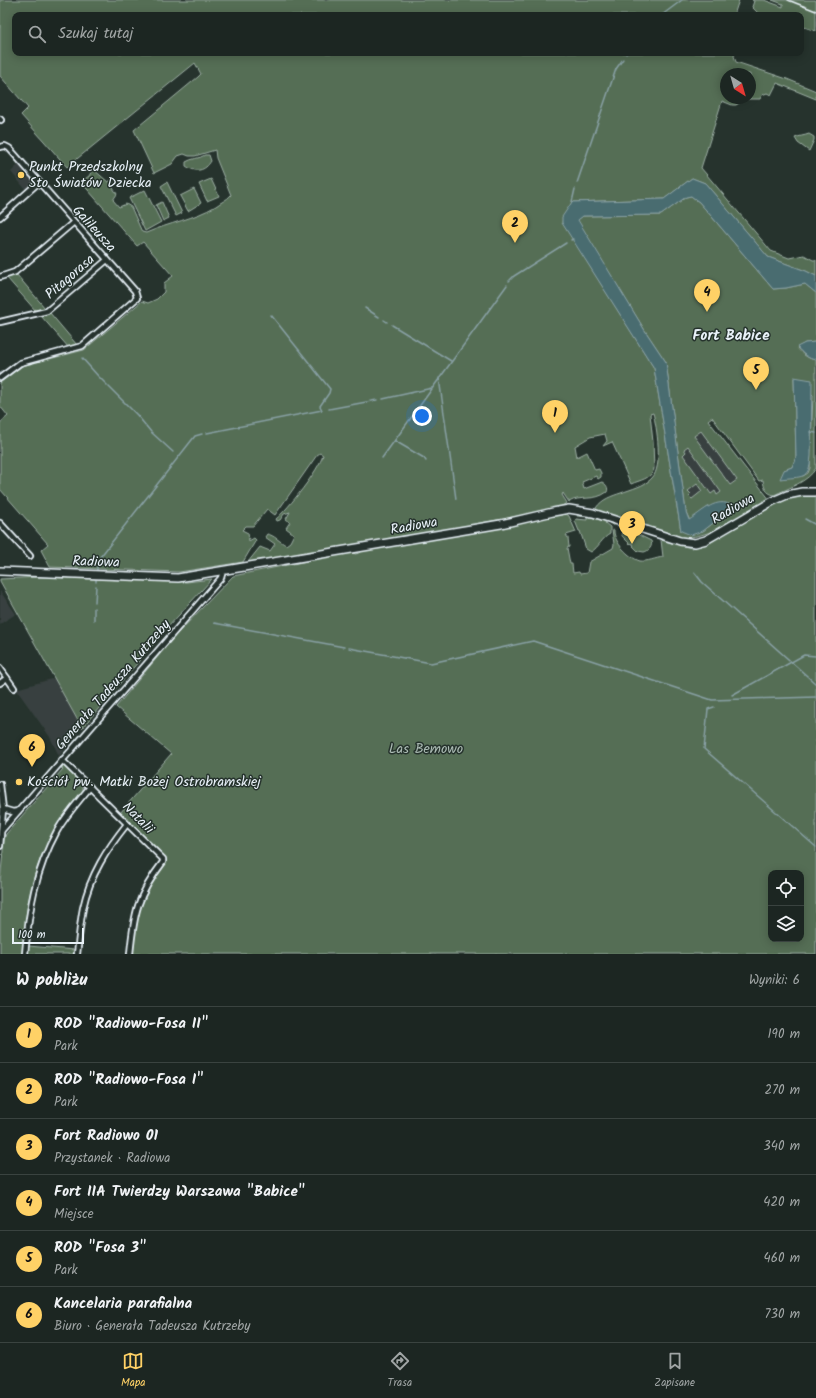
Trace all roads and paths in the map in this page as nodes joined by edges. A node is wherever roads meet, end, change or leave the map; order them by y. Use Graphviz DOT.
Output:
graph roads {
  1 [pos="4,147"];
  2 [pos="39,182"];
  3 [pos="0,217"];
  4 [pos="74,222"];
  5 [pos="107,260"];
  6 [pos="0,276"];
  7 [pos="0,322"];
  8 [pos="0,378"];
  9 [pos="816,492"];
  10 [pos="0,523"];
  11 [pos="30,556"];
  12 [pos="0,571"];
  13 [pos="223,571"];
  14 [pos="0,668"];
  15 [pos="7,678"];
  16 [pos="0,683"];
  17 [pos="14,688"];
  18 [pos="62,760"];
  19 [pos="0,784"];
  20 [pos="90,787"];
  21 [pos="21,809"];
  22 [pos="3,810"];
  23 [pos="127,824"];
  24 [pos="2,830"];
  25 [pos="0,846"];
  26 [pos="25,954"];
  27 [pos="77,954"];
  28 [pos="130,954"];
  1 -- 2 [label="street, Galileusza"];
  2 -- 3 [label="street"];
  2 -- 4 [label="street, Galileusza"];
  4 -- 5 [label="street, Galileusza"];
  4 -- 6 [label="street"];
  5 -- 7 [label="street, Pitagorasa"];
  5 -- 8 [label="street, Galileusza"];
  9 -- 13 [label="main road, Radiowa"];
  10 -- 11 [label="street"];
  12 -- 13 [label="main road, Radiowa"];
  13 -- 18 [label="street, Generała Tadeusza Kutrzeby"];
  14 -- 15 [label="street"];
  15 -- 16 [label="street"];
  15 -- 17 [label="street"];
  18 -- 20 [label="street, Natalii"];
  18 -- 21 [label="street, Generała Tadeusza Kutrzeby"];
  19 -- 22 [label="street"];
  20 -- 23 [label="street, Natalii"];
  20 -- 26 [label="street"];
  21 -- 22 [label="street"];
  21 -- 24 [label="street, Generała Tadeusza Kutrzeby"];
  22 -- 24 [label="street"];
  23 -- 27 [label="street"];
  23 -- 28 [label="street, Natalii"];
  24 -- 25 [label="street"];
}
